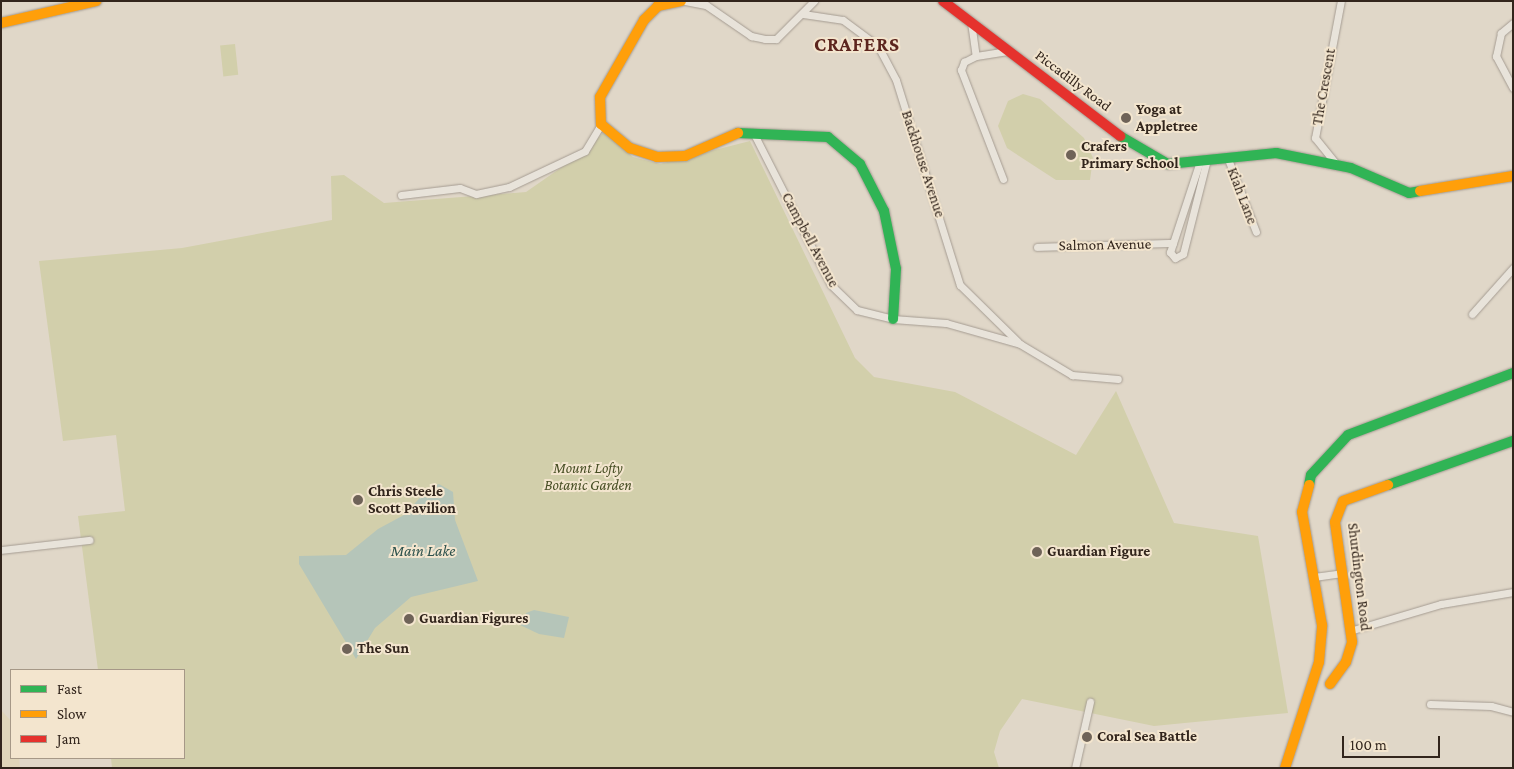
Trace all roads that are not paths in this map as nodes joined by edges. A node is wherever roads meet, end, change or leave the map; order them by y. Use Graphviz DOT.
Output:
graph roads {
  1 [pos="96,1"];
  2 [pos="681,1"];
  3 [pos="685,1"];
  4 [pos="814,1"];
  5 [pos="944,1"];
  6 [pos="1341,1"];
  7 [pos="803,14"];
  8 [pos="1,22"];
  9 [pos="971,22"];
  10 [pos="1513,24"];
  11 [pos="1008,51"];
  12 [pos="976,56"];
  13 [pos="1513,88"];
  14 [pos="601,124"];
  15 [pos="754,134"];
  16 [pos="1228,159"];
  17 [pos="1203,164"];
  18 [pos="1338,165"];
  19 [pos="1513,176"];
  20 [pos="1003,179"];
  21 [pos="401,195"];
  22 [pos="1256,232"];
  23 [pos="1173,243"];
  24 [pos="1037,247"];
  25 [pos="1513,268"];
  26 [pos="1472,314"];
  27 [pos="893,320"];
  28 [pos="1020,344"];
  29 [pos="1513,373"];
  30 [pos="1118,379"];
  31 [pos="1513,441"];
  32 [pos="89,540"];
  33 [pos="1,550"];
  34 [pos="1342,573"];
  35 [pos="1314,576"];
  36 [pos="1513,592"];
  37 [pos="1352,630"];
  38 [pos="1330,684"];
  39 [pos="1090,702"];
  40 [pos="1430,704"];
  41 [pos="1513,712"];
  42 [pos="1075,768"];
  43 [pos="1285,768"];
  1 -- 8 [label="main road"];
  2 -- 14 [label="main road"];
  3 -- 7 [label="street"];
  4 -- 7 [label="street"];
  5 -- 9 [label="main road, Piccadilly Road"];
  6 -- 18 [label="street, The Crescent"];
  7 -- 28 [label="street, Backhouse Avenue"];
  9 -- 11 [label="main road, Piccadilly Road"];
  9 -- 12 [label="street"];
  10 -- 13 [label="street"];
  11 -- 12 [label="street"];
  11 -- 17 [label="main road, Piccadilly Road"];
  12 -- 20 [label="street"];
  14 -- 15 [label="main road"];
  14 -- 21 [label="street"];
  15 -- 27 [label="street, Campbell Avenue"];
  15 -- 27 [label="main road"];
  16 -- 17 [label="main road, Piccadilly Road"];
  16 -- 18 [label="main road, Piccadilly Road"];
  16 -- 22 [label="street, Kiah Lane"];
  17 -- 23 [label="street"];
  17 -- 23 [label="street"];
  18 -- 19 [label="main road, Piccadilly Road"];
  23 -- 24 [label="street, Salmon Avenue"];
  25 -- 26 [label="street"];
  27 -- 28 [label="street, Campbell Avenue"];
  28 -- 30 [label="street, Campbell Avenue"];
  29 -- 35 [label="main road"];
  31 -- 34 [label="main road, Shurdington Road"];
  32 -- 33 [label="street"];
  34 -- 35 [label="street"];
  34 -- 37 [label="main road, Shurdington Road"];
  35 -- 43 [label="main road"];
  36 -- 37 [label="street"];
  37 -- 38 [label="main road, Shurdington Road"];
  39 -- 42 [label="street"];
  40 -- 41 [label="street"];
}
